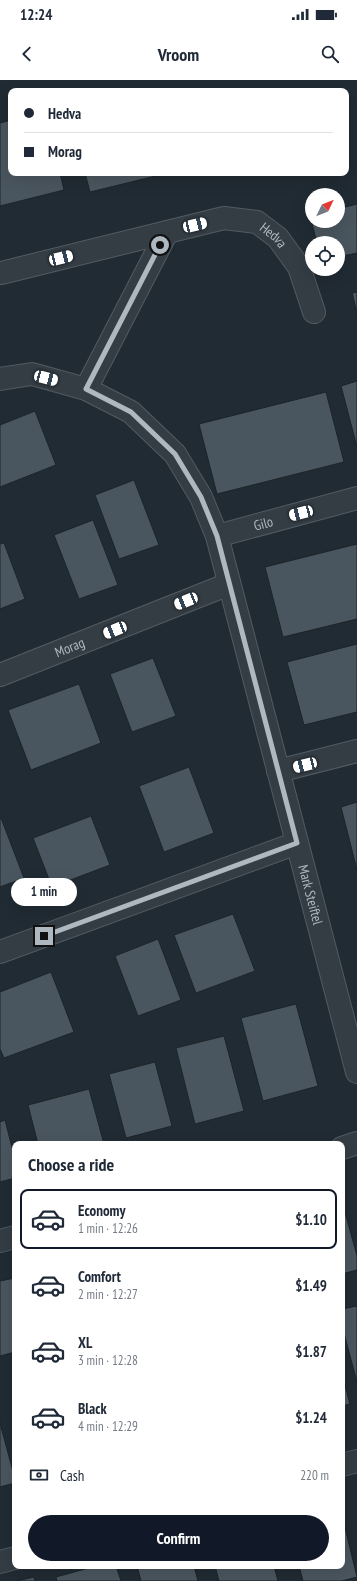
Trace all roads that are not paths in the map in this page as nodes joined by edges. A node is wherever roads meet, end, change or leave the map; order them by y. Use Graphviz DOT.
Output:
graph roads {
  1 [pos="167,232"];
  2 [pos="1,273"];
  3 [pos="314,312"];
  4 [pos="0,379"];
  5 [pos="86,389"];
  6 [pos="357,498"];
  7 [pos="217,536"];
  8 [pos="229,584"];
  9 [pos="0,675"];
  10 [pos="357,751"];
  11 [pos="278,771"];
  12 [pos="297,843"];
  13 [pos="0,952"];
  14 [pos="350,1018"];
  15 [pos="357,1072"];
  16 [pos="357,1143"];
  17 [pos="345,1147"];
  18 [pos="12,1237"];
  19 [pos="0,1241"];
  20 [pos="357,1461"];
  21 [pos="345,1464"];
  22 [pos="12,1559"];
  23 [pos="0,1562"];
  1 -- 2 [label="street, Hedva"];
  1 -- 3 [label="street, Hedva"];
  1 -- 5 [label="street"];
  4 -- 5 [label="street, Mark Steiftel"];
  5 -- 7 [label="street, Mark Steiftel"];
  6 -- 7 [label="street, Gilo"];
  7 -- 8 [label="street, Mark Steiftel"];
  8 -- 9 [label="street, Morag"];
  8 -- 11 [label="street, Mark Steiftel"];
  10 -- 11 [label="street"];
  11 -- 12 [label="street, Mark Steiftel"];
  12 -- 13 [label="street"];
  12 -- 14 [label="street, Mark Steiftel"];
  14 -- 15 [label="street, Mark Steiftel"];
  16 -- 17 [label="street"];
  18 -- 19 [label="street"];
  20 -- 21 [label="street"];
  22 -- 23 [label="street"];
}
